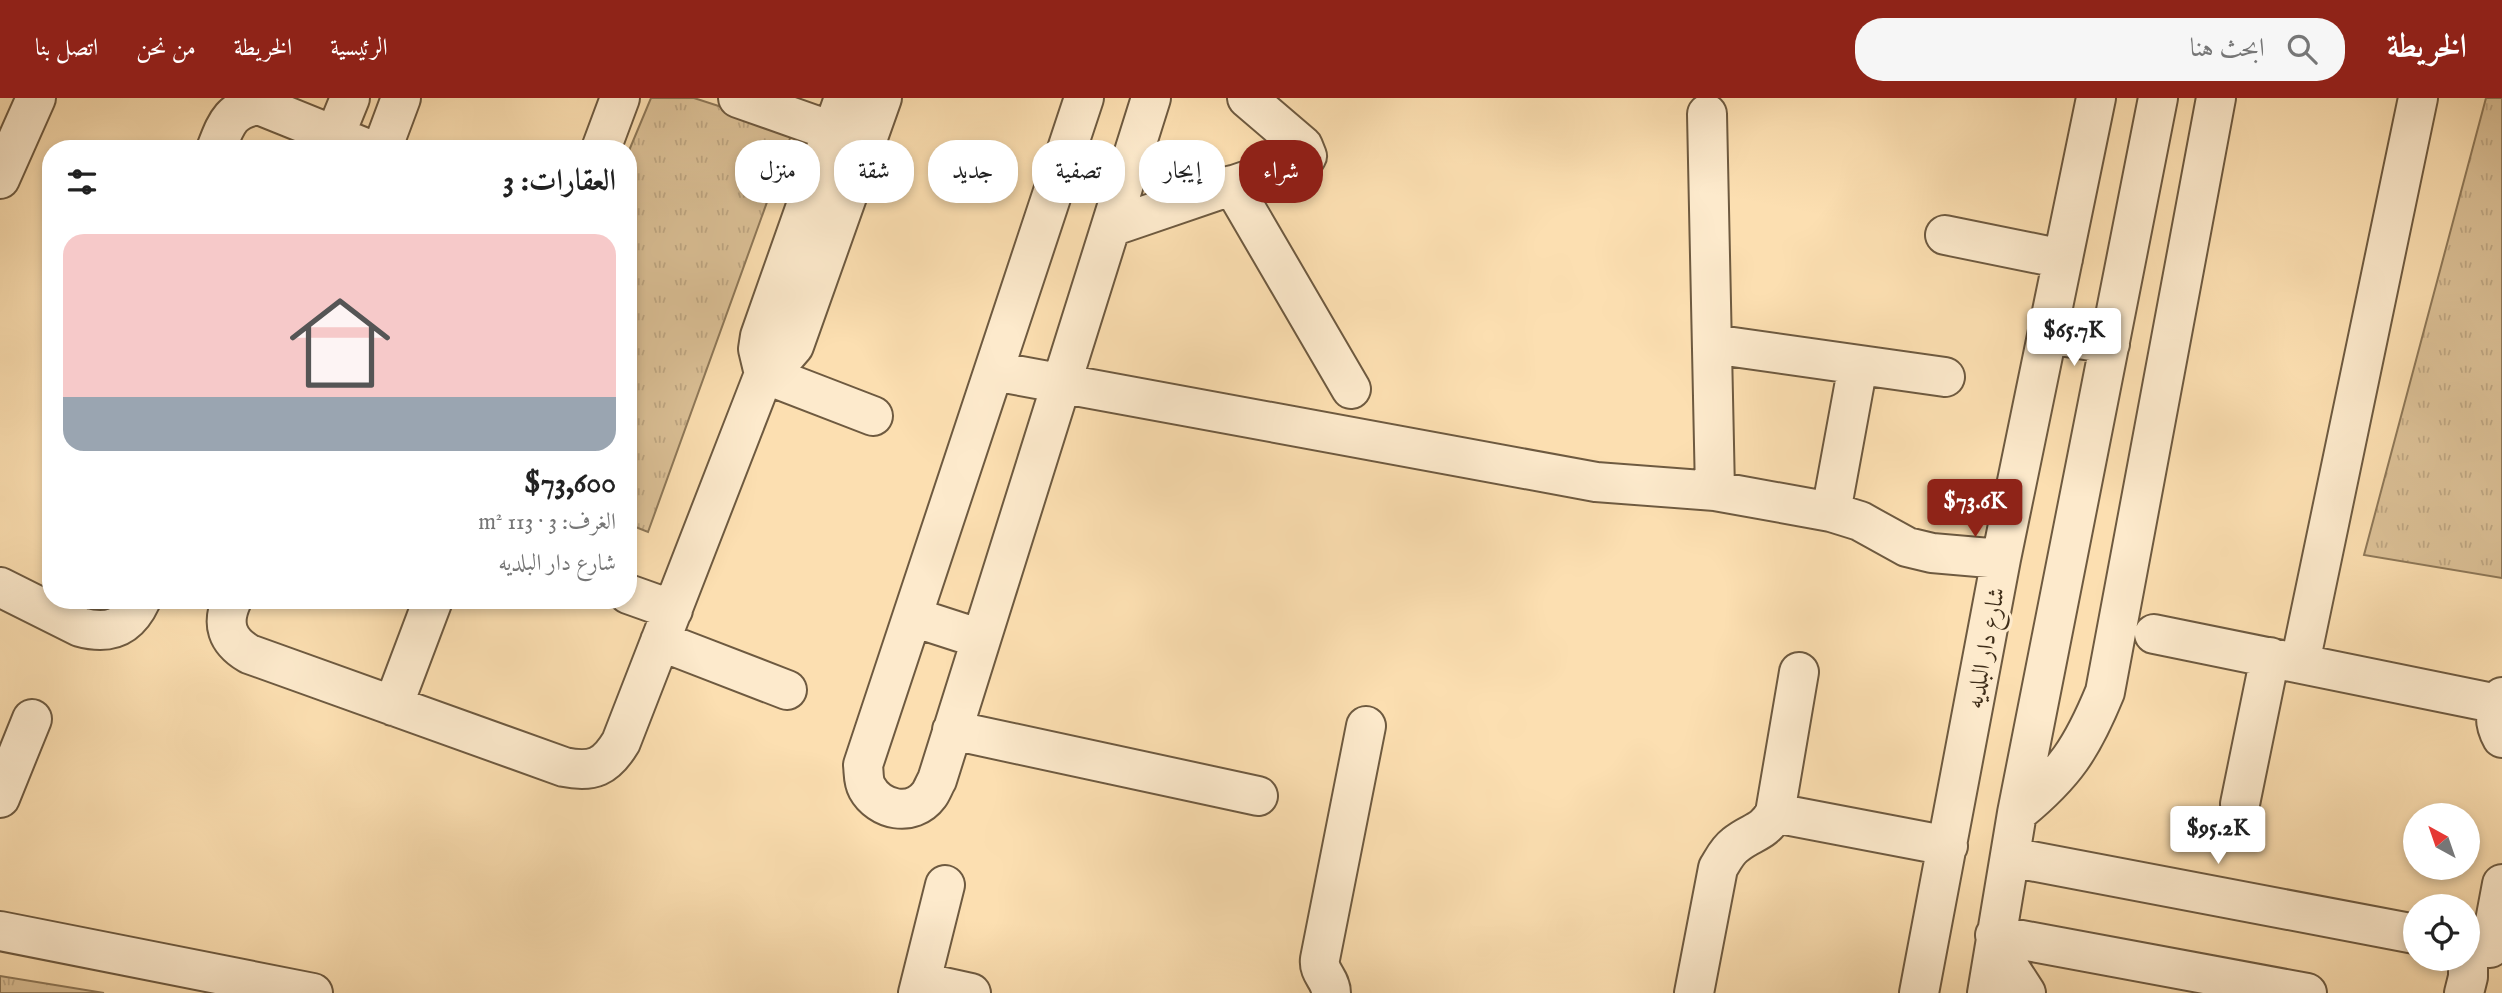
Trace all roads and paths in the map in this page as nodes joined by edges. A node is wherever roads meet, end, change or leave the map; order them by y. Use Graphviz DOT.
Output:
graph roads {
  1 [pos="36,98"];
  2 [pos="350,98"];
  3 [pos="401,98"];
  4 [pos="620,98"];
  5 [pos="738,98"];
  6 [pos="882,98"];
  7 [pos="1084,98"];
  8 [pos="1151,98"];
  9 [pos="1247,98"];
  10 [pos="2096,98"];
  11 [pos="2158,98"];
  12 [pos="2216,98"];
  13 [pos="2418,98"];
  14 [pos="1707,114"];
  15 [pos="847,124"];
  16 [pos="220,140"];
  17 [pos="347,140"];
  18 [pos="352,140"];
  19 [pos="385,140"];
  20 [pos="604,140"];
  21 [pos="0,179"];
  22 [pos="1232,185"];
  23 [pos="1111,227"];
  24 [pos="1945,236"];
  25 [pos="2063,259"];
  26 [pos="2048,334"];
  27 [pos="1712,344"];
  28 [pos="2110,344"];
  29 [pos="1858,365"];
  30 [pos="994,371"];
  31 [pos="764,374"];
  32 [pos="1945,377"];
  33 [pos="1061,384"];
  34 [pos="1351,389"];
  35 [pos="873,416"];
  36 [pos="1715,491"];
  37 [pos="1831,512"];
  38 [pos="2001,559"];
  39 [pos="0,587"];
  40 [pos="637,601"];
  41 [pos="42,607"];
  42 [pos="45,609"];
  43 [pos="136,609"];
  44 [pos="229,609"];
  45 [pos="430,609"];
  46 [pos="913,617"];
  47 [pos="666,625"];
  48 [pos="2154,634"];
  49 [pos="981,639"];
  50 [pos="2285,660"];
  51 [pos="1799,672"];
  52 [pos="787,690"];
  53 [pos="393,706"];
  54 [pos="2501,713"];
  55 [pos="32,719"];
  56 [pos="1366,726"];
  57 [pos="952,730"];
  58 [pos="1258,796"];
  59 [pos="0,798"];
  60 [pos="2240,804"];
  61 [pos="1775,813"];
  62 [pos="2017,813"];
  63 [pos="1948,846"];
  64 [pos="2010,857"];
  65 [pos="2502,884"];
  66 [pos="945,886"];
  67 [pos="0,930"];
  68 [pos="2403,932"];
  69 [pos="1995,943"];
  70 [pos="2482,949"];
  71 [pos="920,987"];
  72 [pos="313,993"];
  73 [pos="971,993"];
  74 [pos="1332,993"];
  75 [pos="1694,993"];
  76 [pos="1919,993"];
  77 [pos="1987,993"];
  78 [pos="2026,993"];
  79 [pos="2306,993"];
  80 [pos="2464,993"];
  1 -- 21 [label="street"];
  2 -- 18 [label="street"];
  3 -- 19 [label="street"];
  4 -- 20 [label="street"];
  5 -- 15 [label="street"];
  6 -- 15 [label="street"];
  7 -- 30 [label="street"];
  8 -- 23 [label="street"];
  9 -- 22 [label="street"];
  10 -- 25 [label="street, شارع دار البلديه"];
  11 -- 28 [label="street"];
  12 -- 62 [label="street"];
  13 -- 50 [label="street"];
  14 -- 27 [label="street"];
  15 -- 31 [label="street"];
  16 -- 17 [label="street"];
  22 -- 23 [label="street"];
  22 -- 34 [label="street"];
  23 -- 33 [label="street"];
  24 -- 25 [label="street"];
  25 -- 26 [label="street, شارع دار البلديه"];
  26 -- 28 [label="street"];
  26 -- 38 [label="street, شارع دار البلديه"];
  27 -- 29 [label="street"];
  27 -- 36 [label="street"];
  28 -- 62 [label="street"];
  29 -- 32 [label="street"];
  29 -- 37 [label="street"];
  30 -- 33 [label="street"];
  30 -- 46 [label="street"];
  31 -- 35 [label="street"];
  31 -- 47 [label="street"];
  33 -- 36 [label="street"];
  33 -- 49 [label="street"];
  36 -- 37 [label="street"];
  37 -- 38 [label="street"];
  38 -- 63 [label="street, شارع دار البلديه"];
  39 -- 41 [label="street"];
  40 -- 47 [label="street"];
  42 -- 43 [label="street"];
  44 -- 53 [label="street"];
  45 -- 53 [label="street"];
  46 -- 49 [label="street"];
  46 -- 57 [label="street"];
  47 -- 52 [label="street"];
  47 -- 53 [label="street"];
  48 -- 50 [label="street"];
  49 -- 57 [label="street"];
  50 -- 54 [label="street"];
  50 -- 60 [label="street"];
  51 -- 61 [label="street"];
  55 -- 59 [label="street"];
  56 -- 74 [label="street"];
  57 -- 58 [label="street"];
  61 -- 63 [label="street"];
  61 -- 75 [label="street"];
  62 -- 64 [label="street"];
  63 -- 76 [label="street, شارع دار البلديه"];
  64 -- 68 [label="street"];
  64 -- 69 [label="street"];
  65 -- 70 [label="street"];
  66 -- 71 [label="street"];
  67 -- 72 [label="street"];
  69 -- 77 [label="street"];
  69 -- 78 [label="street"];
  69 -- 79 [label="street"];
  70 -- 80 [label="street"];
  71 -- 73 [label="street"];
}
